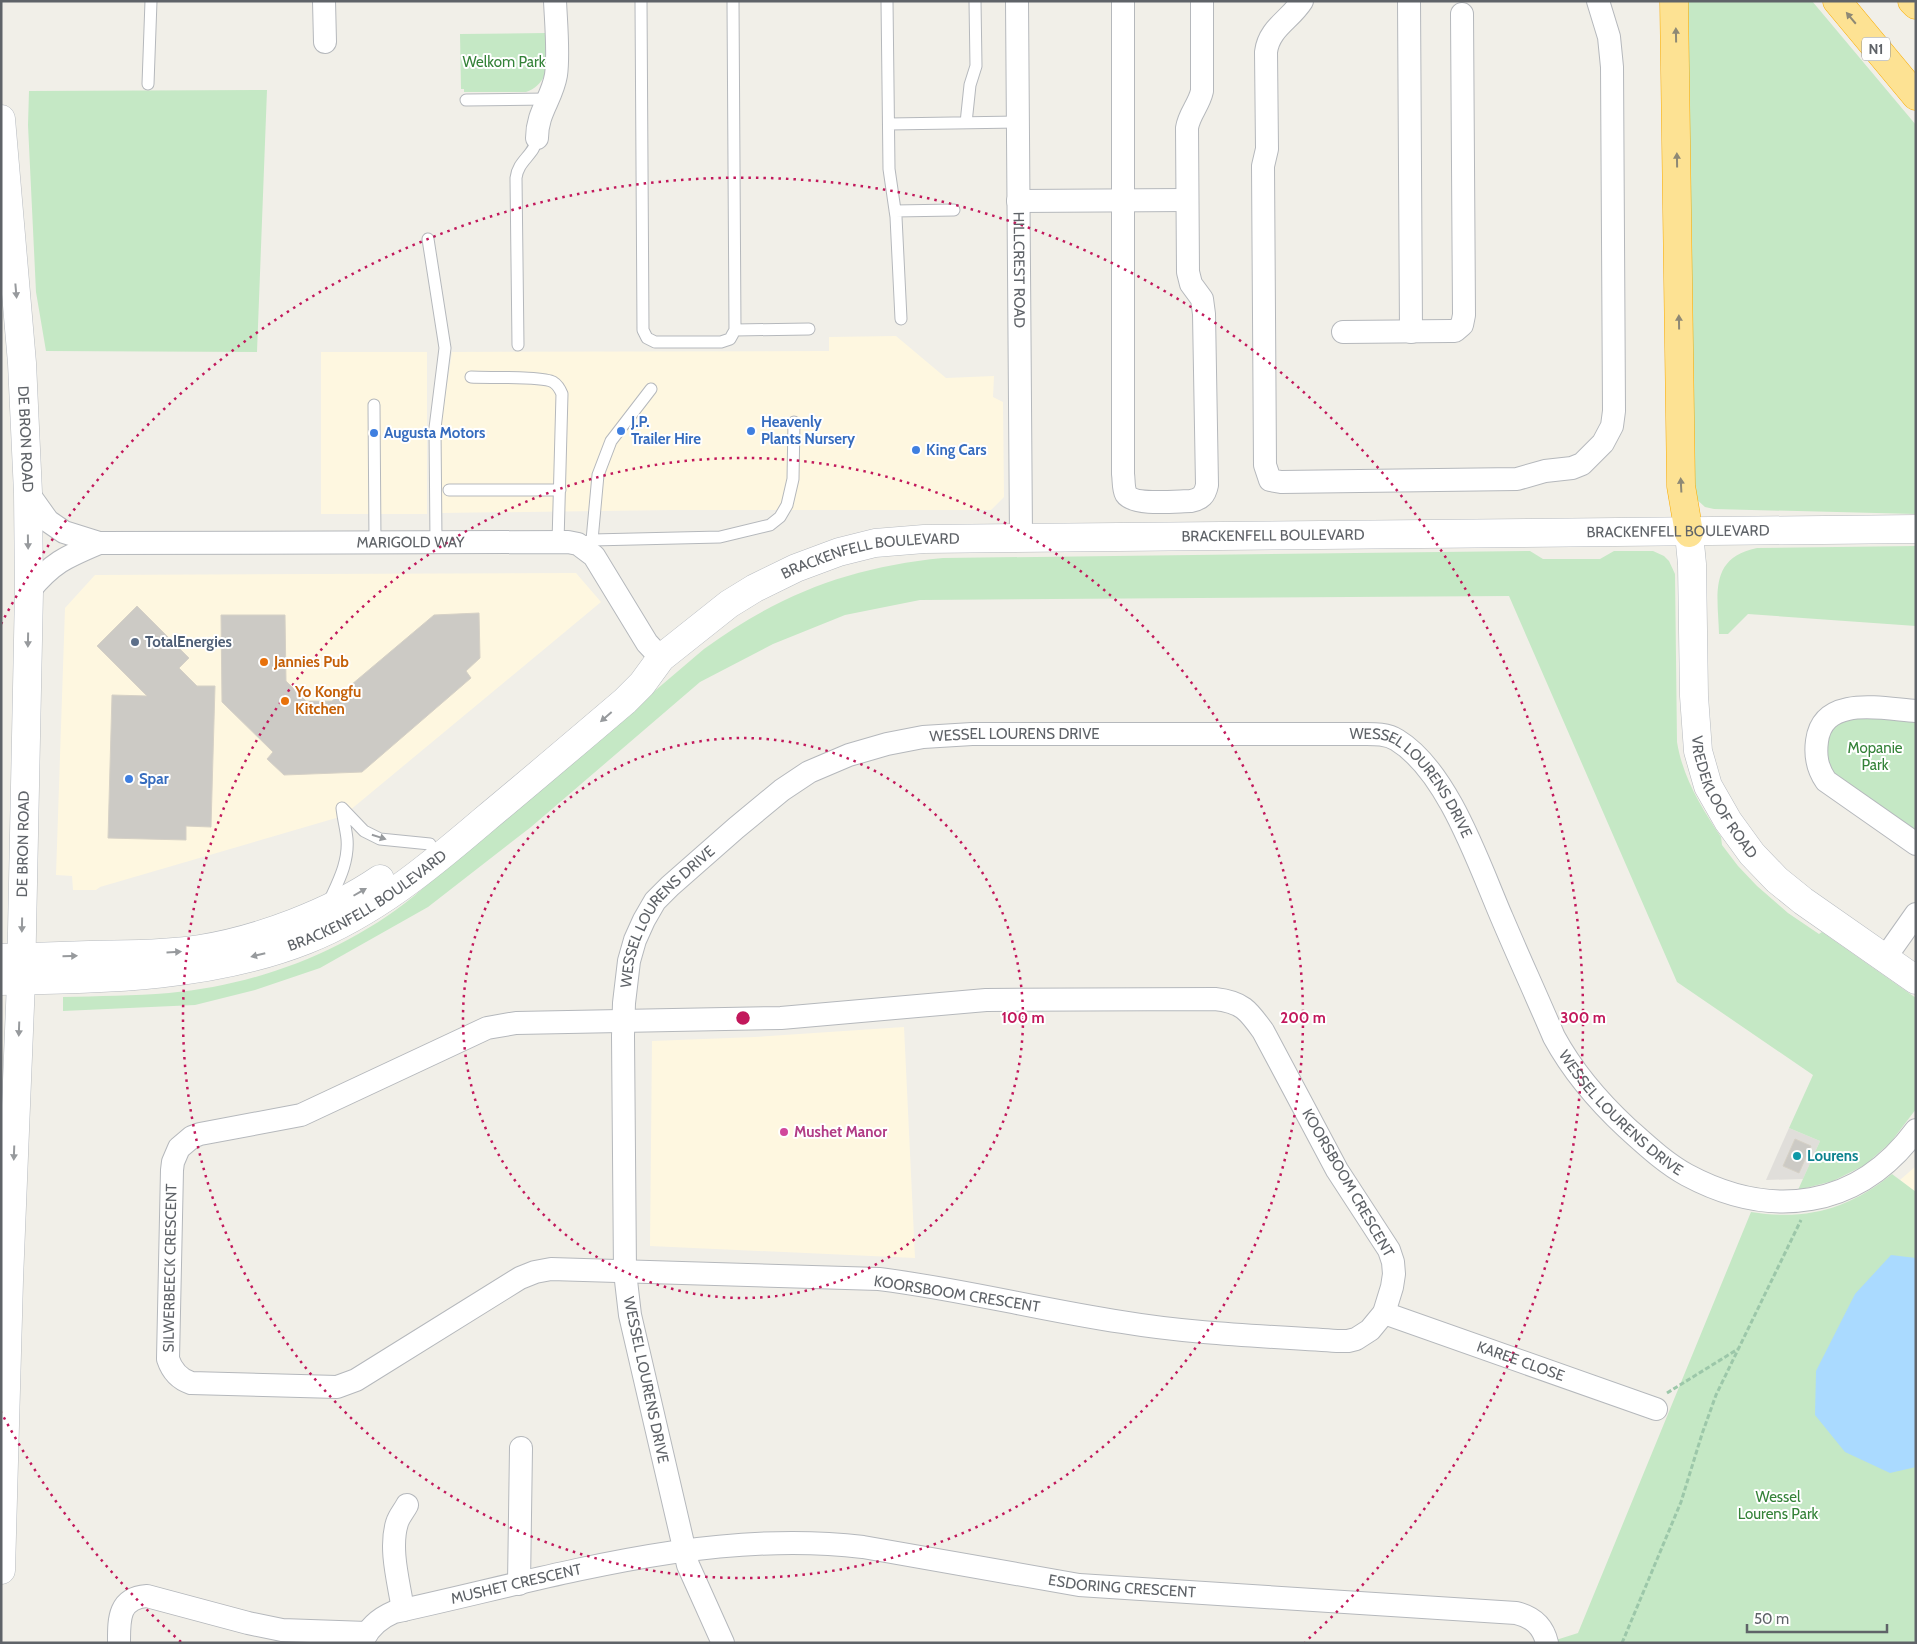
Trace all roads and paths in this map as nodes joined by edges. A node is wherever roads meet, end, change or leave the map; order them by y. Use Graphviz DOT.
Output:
graph roads {
  1 [pos="151,1"];
  2 [pos="324,1"];
  3 [pos="555,1"];
  4 [pos="640,1"];
  5 [pos="733,1"];
  6 [pos="887,1"];
  7 [pos="975,1"];
  8 [pos="1017,1"];
  9 [pos="1123,1"];
  10 [pos="1202,1"];
  11 [pos="1302,1"];
  12 [pos="1408,1"];
  13 [pos="1598,1"];
  14 [pos="1674,1"];
  15 [pos="1837,1"];
  16 [pos="1912,1"];
  17 [pos="1916,5"];
  18 [pos="1462,14"];
  19 [pos="325,42"];
  20 [pos="148,84"];
  21 [pos="1916,96"];
  22 [pos="548,99"];
  23 [pos="466,100"];
  24 [pos="1,119"];
  25 [pos="1018,122"];
  26 [pos="966,123"];
  27 [pos="888,124"];
  28 [pos="538,138"];
  29 [pos="1123,200"];
  30 [pos="1187,200"];
  31 [pos="1018,201"];
  32 [pos="954,210"];
  33 [pos="895,211"];
  34 [pos="428,239"];
  35 [pos="901,319"];
  36 [pos="809,329"];
  37 [pos="735,330"];
  38 [pos="1343,332"];
  39 [pos="1411,332"];
  40 [pos="518,345"];
  41 [pos="471,377"];
  42 [pos="651,389"];
  43 [pos="374,405"];
  44 [pos="794,422"];
  45 [pos="449,490"];
  46 [pos="560,490"];
  47 [pos="28,494"];
  48 [pos="1916,529"];
  49 [pos="1689,533"];
  50 [pos="1021,538"];
  51 [pos="375,542"];
  52 [pos="436,542"];
  53 [pos="576,542"];
  54 [pos="99,543"];
  55 [pos="29,591"];
  56 [pos="661,658"];
  57 [pos="1916,712"];
  58 [pos="430,844"];
  59 [pos="1916,844"];
  60 [pos="326,909"];
  61 [pos="1916,914"];
  62 [pos="1885,958"];
  63 [pos="11,969"];
  64 [pos="1916,980"];
  65 [pos="623,1021"];
  66 [pos="1916,1130"];
  67 [pos="1810,1200"];
  68 [pos="625,1272"];
  69 [pos="1384,1314"];
  70 [pos="1739,1349"];
  71 [pos="1651,1407"];
  72 [pos="521,1448"];
  73 [pos="407,1505"];
  74 [pos="684,1550"];
  75 [pos="1,1570"];
  76 [pos="519,1584"];
  77 [pos="403,1610"];
  78 [pos="365,1638"];
  79 [pos="119,1643"];
  80 [pos="723,1643"];
  81 [pos="1547,1643"];
  82 [pos="1622,1643"];
  1 -- 20 [label="lane"];
  2 -- 19 [label="street"];
  3 -- 22 [label="street"];
  4 -- 37 [label="lane"];
  5 -- 37 [label="lane"];
  6 -- 27 [label="lane"];
  7 -- 26 [label="lane"];
  8 -- 25 [label="street, HILLCREST ROAD"];
  9 -- 29 [label="street"];
  10 -- 30 [label="street"];
  11 -- 13 [label="street"];
  12 -- 39 [label="street"];
  49 -- 14 [label="highway, one-way"];
  21 -- 15 [label="highway, N1, one-way"];
  16 -- 17 [label="highway"];
  18 -- 39 [label="street"];
  22 -- 23 [label="lane"];
  22 -- 28 [label="street"];
  24 -- 47 [label="street, DE BRON ROAD, one-way"];
  25 -- 26 [label="lane"];
  25 -- 31 [label="street, HILLCREST ROAD"];
  26 -- 27 [label="lane"];
  27 -- 33 [label="lane"];
  28 -- 40 [label="lane"];
  29 -- 30 [label="street"];
  29 -- 30 [label="street"];
  29 -- 31 [label="street"];
  31 -- 50 [label="street, HILLCREST ROAD"];
  32 -- 33 [label="lane"];
  33 -- 35 [label="lane"];
  34 -- 52 [label="lane"];
  36 -- 37 [label="lane"];
  38 -- 39 [label="street"];
  41 -- 46 [label="lane"];
  42 -- 53 [label="lane"];
  43 -- 51 [label="lane"];
  44 -- 53 [label="lane"];
  45 -- 46 [label="lane"];
  46 -- 53 [label="lane"];
  47 -- 54 [label="street, MARIGOLD WAY"];
  47 -- 55 [label="street, DE BRON ROAD, one-way"];
  48 -- 49 [label="street, BRACKENFELL BOULEVARD"];
  49 -- 50 [label="street, BRACKENFELL BOULEVARD"];
  49 -- 62 [label="street, VREDEKLOOF ROAD"];
  50 -- 56 [label="street, BRACKENFELL BOULEVARD"];
  51 -- 52 [label="street, MARIGOLD WAY"];
  51 -- 54 [label="street, MARIGOLD WAY"];
  52 -- 53 [label="street, MARIGOLD WAY"];
  53 -- 56 [label="street"];
  54 -- 55 [label="street, MARIGOLD WAY"];
  55 -- 63 [label="street, DE BRON ROAD, one-way"];
  56 -- 58 [label="street, BRACKENFELL BOULEVARD"];
  56 -- 63 [label="street, BRACKENFELL BOULEVARD, one-way"];
  57 -- 59 [label="street"];
  60 -- 58 [label="street, BRACKENFELL BOULEVARD, one-way"];
  60 -- 58 [label="lane, one-way"];
  63 -- 60 [label="street, BRACKENFELL BOULEVARD, one-way"];
  61 -- 62 [label="street"];
  62 -- 64 [label="street, VREDEKLOOF ROAD"];
  63 -- 75 [label="street, DE BRON ROAD, one-way"];
  65 -- 67 [label="street, WESSEL LOURENS DRIVE"];
  65 -- 68 [label="street, WESSEL LOURENS DRIVE"];
  65 -- 68 [label="street, SILWERBEECK CRESCENT"];
  65 -- 69 [label="street, KOORSBOOM CRESCENT"];
  66 -- 67 [label="street, WESSEL LOURENS DRIVE"];
  67 -- 70 [label="path"];
  68 -- 69 [label="street, KOORSBOOM CRESCENT"];
  68 -- 74 [label="street, WESSEL LOURENS DRIVE"];
  69 -- 71 [label="street, KAREE CLOSE"];
  70 -- 71 [label="path"];
  70 -- 82 [label="path"];
  72 -- 76 [label="street"];
  73 -- 77 [label="street"];
  74 -- 76 [label="street, MUSHET CRESCENT"];
  74 -- 80 [label="street, WESSEL LOURENS DRIVE"];
  74 -- 81 [label="street, ESDORING CRESCENT"];
  76 -- 77 [label="street, MUSHET CRESCENT"];
  77 -- 78 [label="street, MUSHET CRESCENT"];
  78 -- 79 [label="street"];
}
